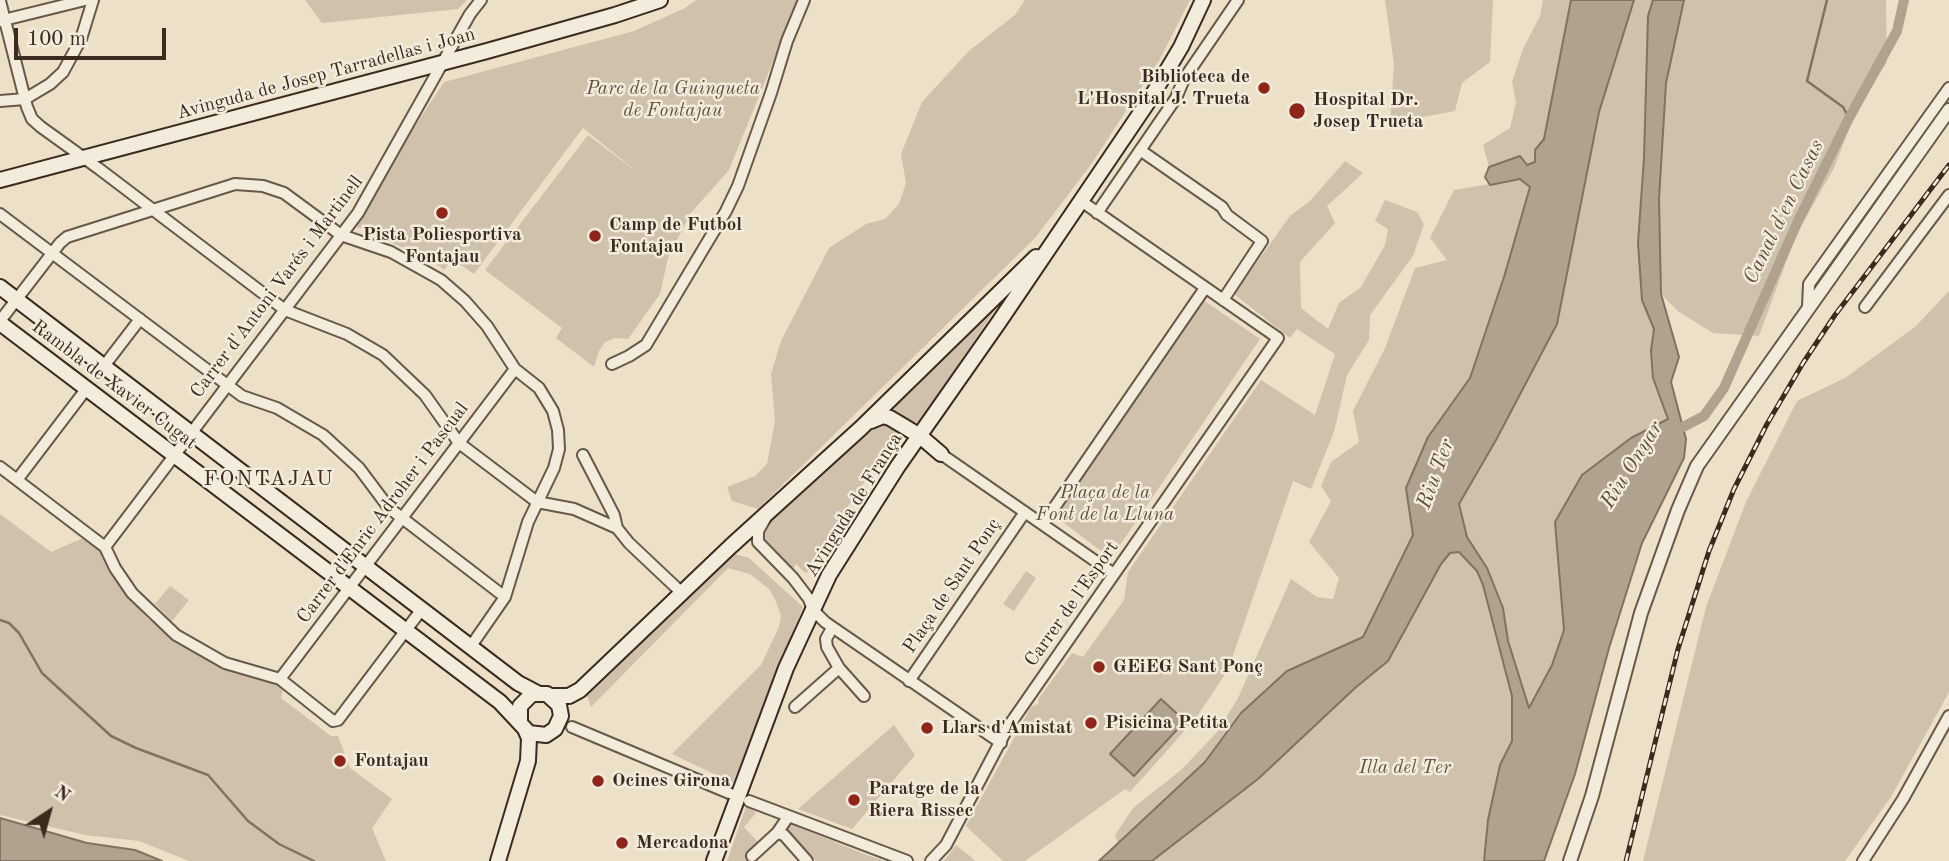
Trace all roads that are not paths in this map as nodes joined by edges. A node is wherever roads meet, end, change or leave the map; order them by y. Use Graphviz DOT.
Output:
graph roads {
  1 [pos="85,0"];
  2 [pos="93,0"];
  3 [pos="481,0"];
  4 [pos="660,0"];
  5 [pos="804,0"];
  6 [pos="1203,0"];
  7 [pos="1238,0"];
  8 [pos="0,1"];
  9 [pos="2,21"];
  10 [pos="443,63"];
  11 [pos="1949,88"];
  12 [pos="25,99"];
  13 [pos="0,100"];
  14 [pos="1949,110"];
  15 [pos="1140,150"];
  16 [pos="82,157"];
  17 [pos="0,180"];
  18 [pos="1949,195"];
  19 [pos="1081,201"];
  20 [pos="152,209"];
  21 [pos="1097,213"];
  22 [pos="0,214"];
  23 [pos="337,232"];
  24 [pos="1059,234"];
  25 [pos="52,253"];
  26 [pos="0,287"];
  27 [pos="1205,288"];
  28 [pos="17,300"];
  29 [pos="1223,300"];
  30 [pos="1808,306"];
  31 [pos="1865,307"];
  32 [pos="285,310"];
  33 [pos="140,319"];
  34 [pos="0,322"];
  35 [pos="612,363"];
  36 [pos="104,366"];
  37 [pos="515,369"];
  38 [pos="228,385"];
  39 [pos="88,388"];
  40 [pos="897,422"];
  41 [pos="861,428"];
  42 [pos="191,433"];
  43 [pos="920,436"];
  44 [pos="459,443"];
  45 [pos="175,454"];
  46 [pos="941,454"];
  47 [pos="583,456"];
  48 [pos="898,466"];
  49 [pos="0,467"];
  50 [pos="20,476"];
  51 [pos="537,502"];
  52 [pos="769,511"];
  53 [pos="1025,512"];
  54 [pos="402,518"];
  55 [pos="1043,524"];
  56 [pos="617,528"];
  57 [pos="105,547"];
  58 [pos="366,566"];
  59 [pos="1114,574"];
  60 [pos="829,575"];
  61 [pos="796,582"];
  62 [pos="349,587"];
  63 [pos="682,594"];
  64 [pos="505,597"];
  65 [pos="422,609"];
  66 [pos="813,610"];
  67 [pos="832,628"];
  68 [pos="406,630"];
  69 [pos="471,646"];
  70 [pos="839,668"];
  71 [pos="280,679"];
  72 [pos="909,681"];
  73 [pos="544,695"];
  74 [pos="864,696"];
  75 [pos="795,707"];
  76 [pos="1949,716"];
  77 [pos="558,722"];
  78 [pos="523,726"];
  79 [pos="1001,743"];
  80 [pos="729,793"];
  81 [pos="749,801"];
  82 [pos="788,817"];
  83 [pos="777,832"];
  84 [pos="752,856"];
  85 [pos="498,861"];
  86 [pos="714,861"];
  87 [pos="807,861"];
  88 [pos="906,861"];
  89 [pos="931,861"];
  90 [pos="1570,861"];
  91 [pos="1863,861"];
  1 -- 9 [label="street"];
  2 -- 12 [label="street"];
  3 -- 10 [label="street, Carrer d'Antoni Varés i Martinell"];
  4 -- 10 [label="main road, Avinguda de Josep Tarradellas i Joan"];
  5 -- 35 [label="street"];
  6 -- 19 [label="main road, Avinguda de França"];
  7 -- 15 [label="street"];
  8 -- 9 [label="street"];
  9 -- 12 [label="street"];
  10 -- 16 [label="main road, Avinguda de Josep Tarradellas i Joan"];
  10 -- 23 [label="street, Carrer d'Antoni Varés i Martinell"];
  11 -- 30 [label="street"];
  12 -- 13 [label="street"];
  12 -- 16 [label="street"];
  14 -- 30 [label="street"];
  15 -- 21 [label="street"];
  15 -- 29 [label="street"];
  16 -- 17 [label="main road, Avinguda de Josep Tarradellas i Joan"];
  16 -- 20 [label="street"];
  18 -- 31 [label="street"];
  19 -- 21 [label="street"];
  19 -- 24 [label="main road, Avinguda de França"];
  20 -- 23 [label="street"];
  20 -- 25 [label="street"];
  20 -- 32 [label="street"];
  21 -- 27 [label="street"];
  22 -- 25 [label="street"];
  23 -- 32 [label="street, Carrer d'Antoni Varés i Martinell"];
  23 -- 37 [label="street"];
  24 -- 41 [label="main road, Avinguda de França"];
  24 -- 43 [label="main road, Avinguda de França"];
  25 -- 28 [label="street"];
  25 -- 33 [label="street"];
  26 -- 28 [label="main road, Rambla de Xavier Cugat"];
  27 -- 29 [label="street"];
  27 -- 55 [label="street"];
  28 -- 34 [label="street, Rambla de Xavier Cugat"];
  28 -- 36 [label="main road, Rambla de Xavier Cugat"];
  29 -- 59 [label="street, Carrer de l'Esport"];
  30 -- 90 [label="street"];
  32 -- 38 [label="street, Carrer d'Antoni Varés i Martinell"];
  32 -- 44 [label="street"];
  33 -- 36 [label="street"];
  33 -- 38 [label="street"];
  34 -- 39 [label="main road, Rambla de Xavier Cugat"];
  36 -- 42 [label="main road, Rambla de Xavier Cugat"];
  37 -- 44 [label="street, Carrer d'Enric Adroher i Pascual"];
  37 -- 51 [label="street"];
  38 -- 42 [label="street, Carrer d'Antoni Varés i Martinell"];
  38 -- 54 [label="street"];
  39 -- 45 [label="main road, Rambla de Xavier Cugat"];
  39 -- 50 [label="street"];
  40 -- 41 [label="main road"];
  40 -- 43 [label="main road"];
  40 -- 48 [label="main road"];
  41 -- 52 [label="main road, Avinguda de França"];
  42 -- 45 [label="street, Carrer d'Antoni Varés i Martinell"];
  42 -- 58 [label="main road, Rambla de Xavier Cugat"];
  43 -- 46 [label="main road"];
  43 -- 48 [label="main road, Avinguda de França"];
  44 -- 51 [label="street"];
  44 -- 54 [label="street, Carrer d'Enric Adroher i Pascual"];
  45 -- 57 [label="street, Carrer d'Antoni Varés i Martinell"];
  45 -- 62 [label="main road, Rambla de Xavier Cugat"];
  46 -- 48 [label="main road"];
  46 -- 53 [label="street"];
  47 -- 56 [label="street"];
  48 -- 60 [label="main road, Avinguda de França"];
  49 -- 50 [label="street"];
  50 -- 57 [label="street"];
  51 -- 56 [label="street"];
  51 -- 64 [label="street"];
  52 -- 61 [label="street"];
  52 -- 63 [label="main road, Avinguda de França"];
  53 -- 55 [label="street"];
  53 -- 72 [label="street, Plaça de Sant Ponç"];
  54 -- 58 [label="street, Carrer d'Enric Adroher i Pascual"];
  54 -- 64 [label="street"];
  55 -- 59 [label="street"];
  56 -- 63 [label="street"];
  57 -- 71 [label="street"];
  58 -- 62 [label="street, Carrer d'Enric Adroher i Pascual"];
  58 -- 65 [label="main road, Rambla de Xavier Cugat"];
  59 -- 79 [label="street, Carrer de l'Esport"];
  60 -- 61 [label="street"];
  60 -- 66 [label="main road, Avinguda de França"];
  61 -- 66 [label="street"];
  62 -- 68 [label="main road, Rambla de Xavier Cugat"];
  62 -- 71 [label="street, Carrer d'Enric Adroher i Pascual"];
  63 -- 73 [label="main road, Avinguda de França"];
  64 -- 69 [label="street"];
  65 -- 68 [label="street"];
  65 -- 69 [label="main road, Rambla de Xavier Cugat"];
  66 -- 67 [label="street"];
  66 -- 86 [label="main road, Avinguda de França"];
  67 -- 70 [label="street"];
  67 -- 72 [label="street"];
  68 -- 71 [label="street"];
  68 -- 78 [label="main road, Rambla de Xavier Cugat"];
  69 -- 73 [label="main road, Rambla de Xavier Cugat"];
  70 -- 74 [label="street"];
  70 -- 75 [label="street"];
  72 -- 79 [label="street"];
  73 -- 77 [label="main road"];
  73 -- 78 [label="main road"];
  76 -- 91 [label="street"];
  77 -- 78 [label="main road"];
  77 -- 80 [label="street"];
  78 -- 85 [label="main road"];
  79 -- 89 [label="street, Carrer de l'Esport"];
  81 -- 82 [label="street"];
  82 -- 83 [label="street"];
  82 -- 88 [label="street"];
  83 -- 84 [label="street"];
  83 -- 87 [label="street"];
}
